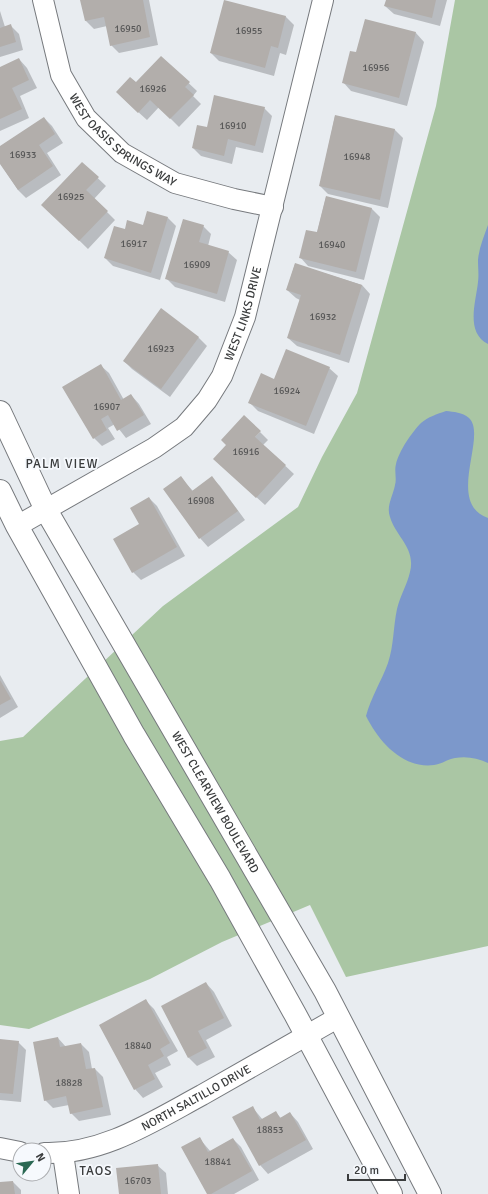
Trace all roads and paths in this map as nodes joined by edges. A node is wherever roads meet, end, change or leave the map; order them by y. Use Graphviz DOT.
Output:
graph roads {
  1 [pos="43,0"];
  2 [pos="323,0"];
  3 [pos="273,207"];
  4 [pos="0,412"];
  5 [pos="0,491"];
  6 [pos="46,510"];
  7 [pos="17,526"];
  8 [pos="339,1017"];
  9 [pos="307,1035"];
  10 [pos="0,1148"];
  11 [pos="12,1150"];
  12 [pos="54,1153"];
  13 [pos="69,1194"];
  14 [pos="391,1194"];
  15 [pos="430,1194"];
  1 -- 3 [label="street, WEST OASIS SPRINGS WAY"];
  2 -- 3 [label="street, WEST LINKS DRIVE"];
  3 -- 6 [label="street, WEST LINKS DRIVE"];
  4 -- 6 [label="street, WEST CLEARVIEW BOULEVARD"];
  5 -- 7 [label="street"];
  6 -- 7 [label="street, WEST LINKS DRIVE"];
  6 -- 8 [label="street, WEST CLEARVIEW BOULEVARD"];
  7 -- 9 [label="street"];
  8 -- 9 [label="street, NORTH SALTILLO DRIVE"];
  8 -- 15 [label="street, WEST CLEARVIEW BOULEVARD"];
  9 -- 12 [label="street, NORTH SALTILLO DRIVE"];
  9 -- 14 [label="street"];
  10 -- 11 [label="street"];
  12 -- 13 [label="street"];
}
